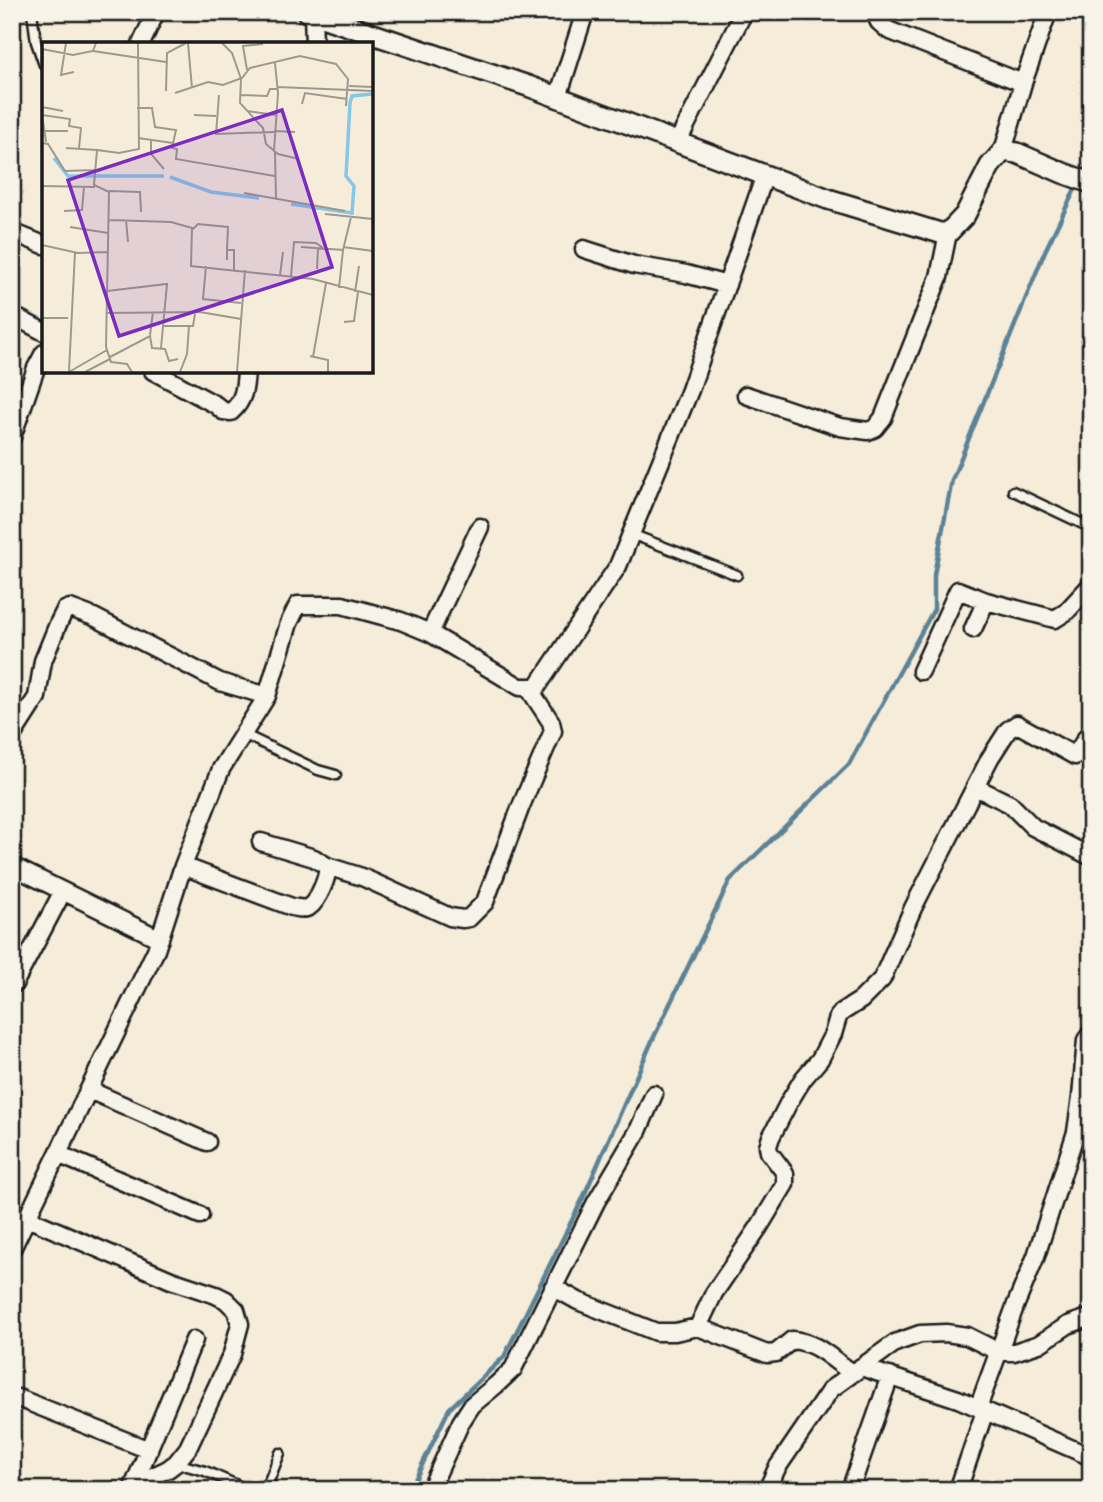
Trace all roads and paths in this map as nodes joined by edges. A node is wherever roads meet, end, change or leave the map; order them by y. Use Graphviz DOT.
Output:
graph roads {
  1 [pos="32,12"];
  2 [pos="156,12"];
  3 [pos="585,12"];
  4 [pos="744,12"];
  5 [pos="874,12"];
  6 [pos="1048,12"];
  7 [pos="312,13"];
  8 [pos="142,42"];
  9 [pos="314,42"];
  10 [pos="42,59"];
  11 [pos="1023,83"];
  12 [pos="558,97"];
  13 [pos="678,141"];
  14 [pos="1003,152"];
  15 [pos="765,175"];
  16 [pos="1091,183"];
  17 [pos="12,232"];
  18 [pos="948,233"];
  19 [pos="42,244"];
  20 [pos="584,249"];
  21 [pos="727,285"];
  22 [pos="12,315"];
  23 [pos="42,331"];
  24 [pos="42,357"];
  25 [pos="157,373"];
  26 [pos="246,373"];
  27 [pos="746,395"];
  28 [pos="12,437"];
  29 [pos="1013,491"];
  30 [pos="480,527"];
  31 [pos="1091,528"];
  32 [pos="631,534"];
  33 [pos="737,575"];
  34 [pos="1091,584"];
  35 [pos="986,601"];
  36 [pos="974,629"];
  37 [pos="430,634"];
  38 [pos="921,671"];
  39 [pos="528,687"];
  40 [pos="267,696"];
  41 [pos="1091,730"];
  42 [pos="243,734"];
  43 [pos="12,736"];
  44 [pos="336,775"];
  45 [pos="975,787"];
  46 [pos="261,842"];
  47 [pos="1091,857"];
  48 [pos="12,866"];
  49 [pos="184,866"];
  50 [pos="327,866"];
  51 [pos="63,891"];
  52 [pos="160,939"];
  53 [pos="14,984"];
  54 [pos="1091,1033"];
  55 [pos="89,1090"];
  56 [pos="654,1094"];
  57 [pos="207,1142"];
  58 [pos="58,1154"];
  59 [pos="200,1216"];
  60 [pos="27,1218"];
  61 [pos="12,1249"];
  62 [pos="553,1287"];
  63 [pos="1091,1317"];
  64 [pos="698,1327"];
  65 [pos="194,1340"];
  66 [pos="999,1352"];
  67 [pos="857,1370"];
  68 [pos="890,1376"];
  69 [pos="18,1398"];
  70 [pos="982,1410"];
  71 [pos="1088,1449"];
  72 [pos="149,1450"];
  73 [pos="280,1452"];
  74 [pos="176,1463"];
  75 [pos="133,1488"];
  76 [pos="257,1490"];
  77 [pos="429,1490"];
  78 [pos="767,1490"];
  79 [pos="850,1490"];
  80 [pos="958,1490"];
  1 -- 10 [label="lane"];
  2 -- 8 [label="street"];
  3 -- 12 [label="street"];
  4 -- 13 [label="street"];
  5 -- 11 [label="street"];
  6 -- 11 [label="street"];
  7 -- 9 [label="street"];
  7 -- 12 [label="street"];
  11 -- 14 [label="street"];
  12 -- 13 [label="street"];
  13 -- 15 [label="street"];
  14 -- 16 [label="street"];
  14 -- 18 [label="street"];
  15 -- 18 [label="street"];
  15 -- 21 [label="street"];
  17 -- 19 [label="street"];
  18 -- 27 [label="street"];
  20 -- 21 [label="street"];
  21 -- 32 [label="street"];
  22 -- 23 [label="street"];
  24 -- 28 [label="street"];
  25 -- 26 [label="street"];
  29 -- 31 [label="lane"];
  30 -- 37 [label="street"];
  32 -- 33 [label="lane"];
  32 -- 39 [label="street"];
  34 -- 35 [label="street"];
  35 -- 36 [label="street"];
  35 -- 38 [label="street"];
  37 -- 39 [label="street"];
  37 -- 40 [label="street"];
  39 -- 50 [label="street"];
  40 -- 42 [label="street"];
  40 -- 43 [label="street"];
  41 -- 45 [label="street"];
  42 -- 44 [label="lane"];
  42 -- 49 [label="street"];
  45 -- 47 [label="street"];
  45 -- 64 [label="street"];
  46 -- 50 [label="street"];
  48 -- 51 [label="street"];
  49 -- 50 [label="street"];
  49 -- 52 [label="street"];
  51 -- 52 [label="street"];
  51 -- 53 [label="street"];
  52 -- 55 [label="street"];
  54 -- 66 [label="street"];
  55 -- 57 [label="street"];
  55 -- 58 [label="street"];
  56 -- 62 [label="street"];
  58 -- 59 [label="street"];
  58 -- 60 [label="street"];
  60 -- 61 [label="street"];
  60 -- 74 [label="street"];
  62 -- 64 [label="street"];
  62 -- 77 [label="street"];
  63 -- 66 [label="street"];
  64 -- 67 [label="street"];
  65 -- 72 [label="street"];
  66 -- 67 [label="street"];
  66 -- 70 [label="street"];
  67 -- 68 [label="street"];
  67 -- 78 [label="street"];
  68 -- 70 [label="street"];
  68 -- 79 [label="street"];
  69 -- 72 [label="street"];
  70 -- 71 [label="street"];
  70 -- 80 [label="street"];
  72 -- 75 [label="street"];
  73 -- 76 [label="lane"];
  74 -- 75 [label="street"];
  74 -- 76 [label="lane"];
}
